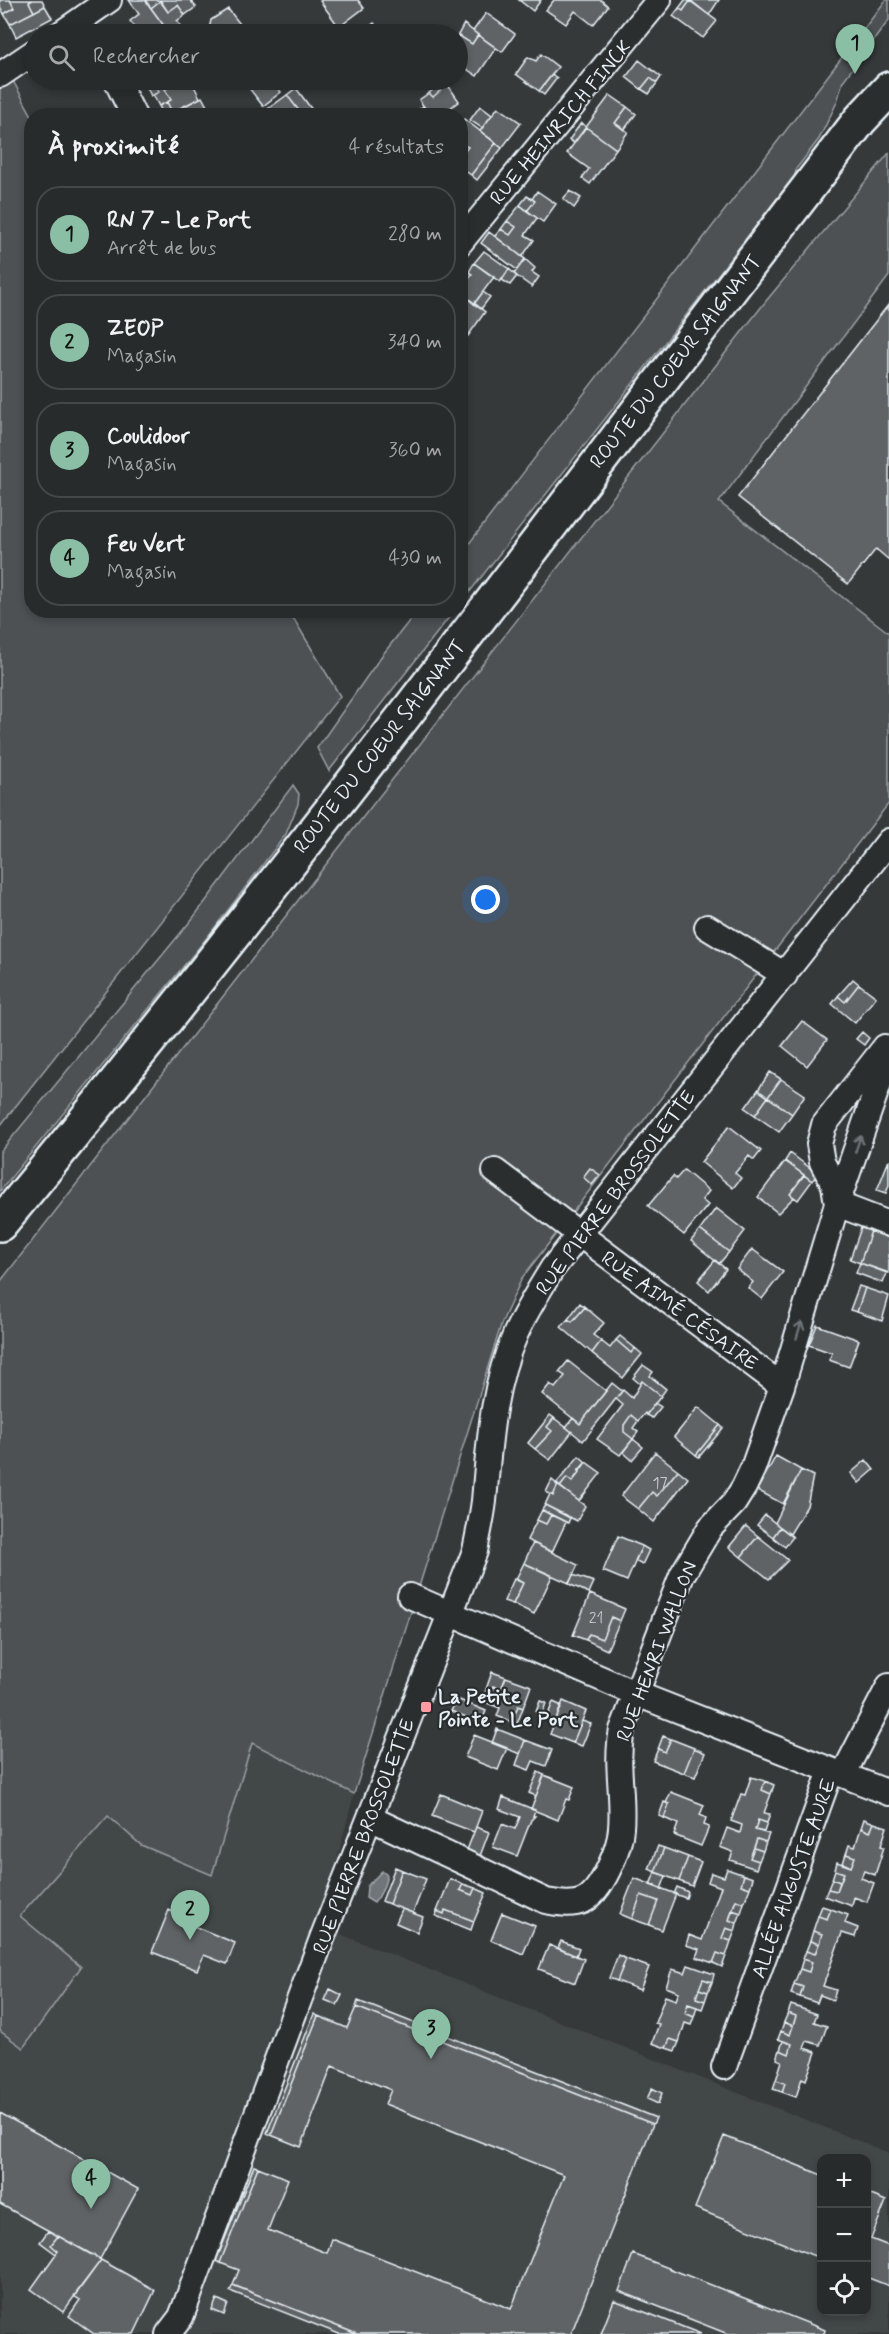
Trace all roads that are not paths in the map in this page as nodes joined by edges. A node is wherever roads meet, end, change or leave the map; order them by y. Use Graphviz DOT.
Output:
graph roads {
  1 [pos="109,0"];
  2 [pos="658,0"];
  3 [pos="86,17"];
  4 [pos="24,59"];
  5 [pos="889,68"];
  6 [pos="0,75"];
  7 [pos="889,89"];
  8 [pos="121,90"];
  9 [pos="130,108"];
  10 [pos="860,120"];
  11 [pos="468,233"];
  12 [pos="889,841"];
  13 [pos="707,927"];
  14 [pos="785,975"];
  15 [pos="889,1041"];
  16 [pos="889,1054"];
  17 [pos="495,1171"];
  18 [pos="837,1204"];
  19 [pos="0,1224"];
  20 [pos="889,1224"];
  21 [pos="578,1235"];
  22 [pos="782,1386"];
  23 [pos="410,1596"];
  24 [pos="451,1613"];
  25 [pos="889,1686"];
  26 [pos="637,1694"];
  27 [pos="837,1773"];
  28 [pos="889,1793"];
  29 [pos="370,1818"];
  30 [pos="724,2067"];
  31 [pos="168,2334"];
  1 -- 3 [label="street"];
  2 -- 11 [label="street, RUE HEINRICH FINCK"];
  4 -- 6 [label="street"];
  5 -- 10 [label="main road, ROUTE DU COEUR SAIGNANT"];
  7 -- 10 [label="main road, ROUTE DU COEUR SAIGNANT"];
  8 -- 9 [label="street"];
  10 -- 19 [label="main road, ROUTE DU COEUR SAIGNANT"];
  12 -- 14 [label="street, RUE PIERRE BROSSOLETTE"];
  13 -- 14 [label="street"];
  14 -- 21 [label="street, RUE PIERRE BROSSOLETTE"];
  15 -- 18 [label="street"];
  18 -- 16 [label="street, RUE HENRI WALLON, one-way"];
  17 -- 21 [label="street, RUE AIMÉ CÉSAIRE"];
  18 -- 20 [label="street"];
  22 -- 18 [label="street, RUE HENRI WALLON, one-way"];
  21 -- 22 [label="street, RUE AIMÉ CÉSAIRE"];
  21 -- 24 [label="street, RUE PIERRE BROSSOLETTE"];
  22 -- 26 [label="street, RUE HENRI WALLON"];
  23 -- 24 [label="street, ALLÉE AUGUSTE AURE"];
  24 -- 26 [label="street, ALLÉE AUGUSTE AURE"];
  24 -- 29 [label="street, RUE PIERRE BROSSOLETTE"];
  25 -- 27 [label="street"];
  26 -- 27 [label="street, ALLÉE AUGUSTE AURE"];
  26 -- 29 [label="street, RUE HENRI WALLON"];
  27 -- 28 [label="street"];
  27 -- 30 [label="street, ALLÉE AUGUSTE AURE"];
  29 -- 31 [label="street, RUE PIERRE BROSSOLETTE"];
}
